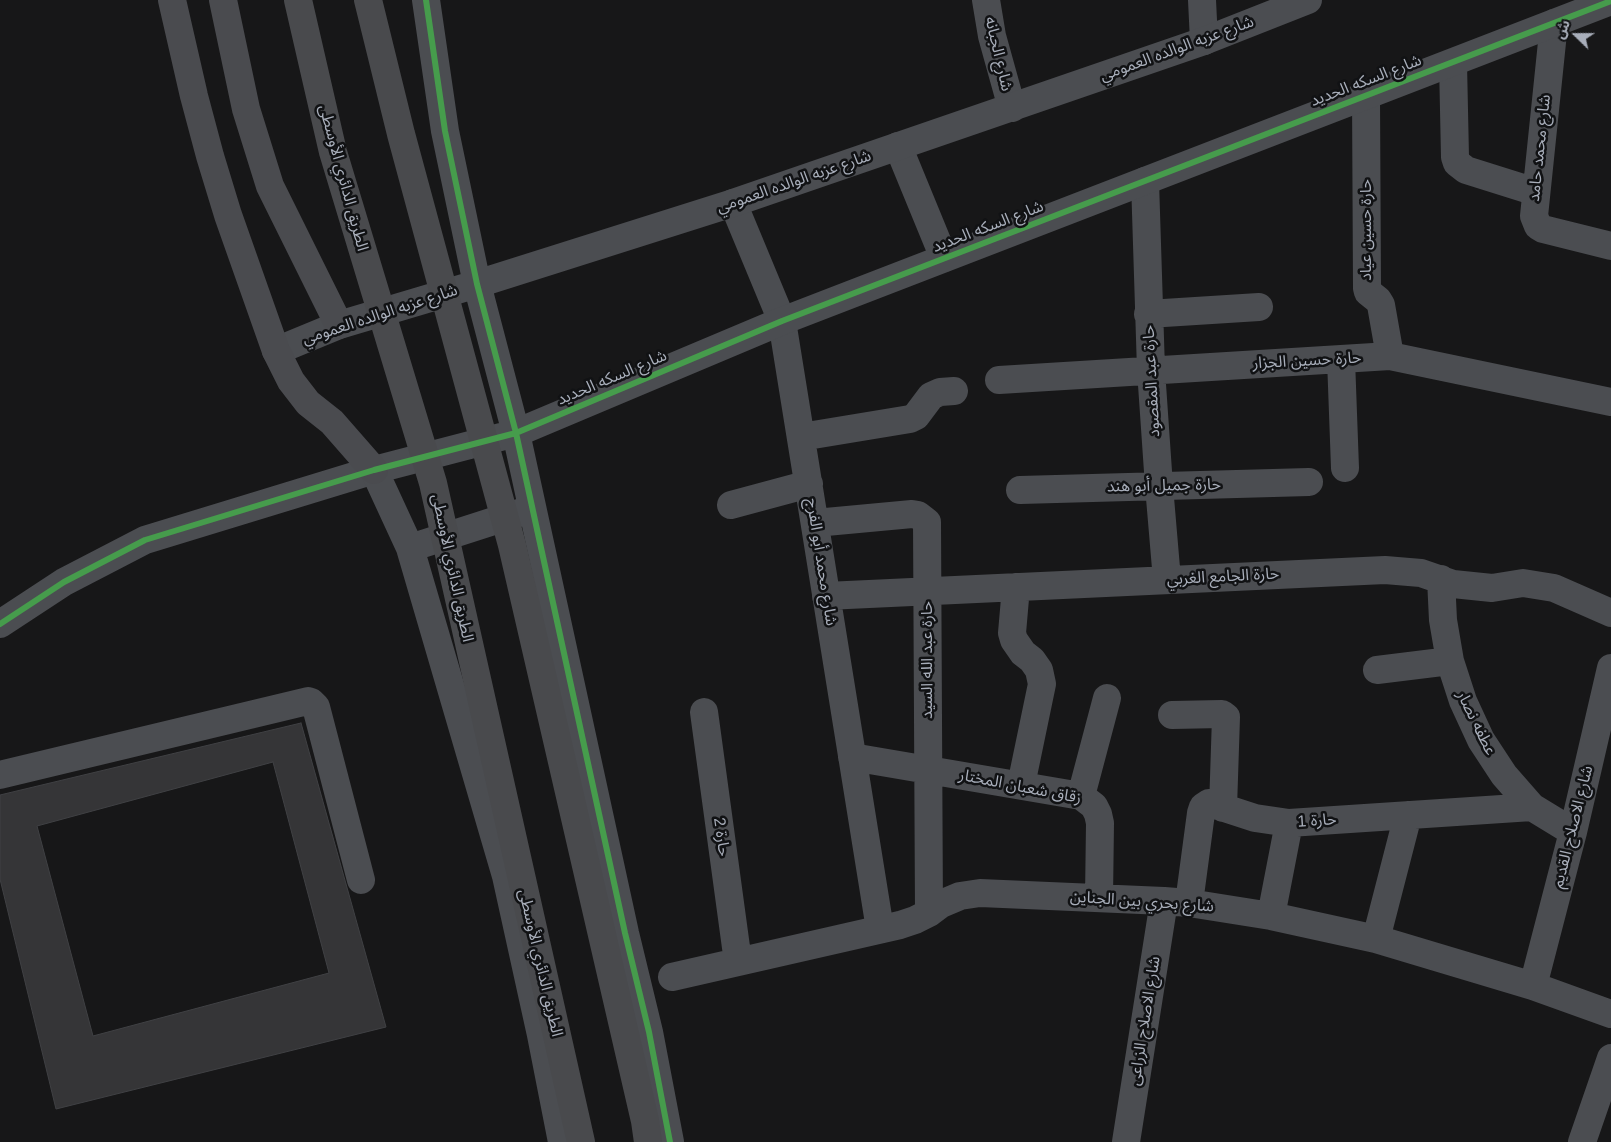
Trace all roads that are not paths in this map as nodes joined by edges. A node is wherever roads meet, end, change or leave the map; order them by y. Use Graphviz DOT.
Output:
graph roads {
  1 [pos="172,0"];
  2 [pos="223,0"];
  3 [pos="298,0"];
  4 [pos="368,0"];
  5 [pos="426,0"];
  6 [pos="986,0"];
  7 [pos="1202,0"];
  8 [pos="1308,0"];
  9 [pos="1611,2"];
  10 [pos="1554,24"];
  11 [pos="1204,41"];
  12 [pos="1453,63"];
  13 [pos="1366,96"];
  14 [pos="1012,108"];
  15 [pos="898,146"];
  16 [pos="1145,182"];
  17 [pos="1536,192"];
  18 [pos="733,203"];
  19 [pos="1611,246"];
  20 [pos="944,258"];
  21 [pos="477,284"];
  22 [pos="1259,307"];
  23 [pos="1148,314"];
  24 [pos="782,321"];
  25 [pos="339,325"];
  26 [pos="276,351"];
  27 [pos="1390,356"];
  28 [pos="1341,359"];
  29 [pos="1151,370"];
  30 [pos="999,380"];
  31 [pos="954,391"];
  32 [pos="1611,402"];
  33 [pos="516,433"];
  34 [pos="801,437"];
  35 [pos="1345,468"];
  36 [pos="374,470"];
  37 [pos="1309,482"];
  38 [pos="809,484"];
  39 [pos="1159,486"];
  40 [pos="1020,490"];
  41 [pos="731,506"];
  42 [pos="532,509"];
  43 [pos="815,523"];
  44 [pos="410,548"];
  45 [pos="1441,579"];
  46 [pos="1167,580"];
  47 [pos="1016,587"];
  48 [pos="928,591"];
  49 [pos="826,596"];
  50 [pos="1611,613"];
  51 [pos="0,624"];
  52 [pos="1450,661"];
  53 [pos="1611,668"];
  54 [pos="1376,670"];
  55 [pos="1107,698"];
  56 [pos="704,712"];
  57 [pos="1172,715"];
  58 [pos="852,757"];
  59 [pos="928,769"];
  60 [pos="0,775"];
  61 [pos="1021,786"];
  62 [pos="1081,796"];
  63 [pos="1532,807"];
  64 [pos="1223,808"];
  65 [pos="1408,815"];
  66 [pos="1289,823"];
  67 [pos="1573,832"];
  68 [pos="361,880"];
  69 [pos="1099,898"];
  70 [pos="1176,902"];
  71 [pos="929,913"];
  72 [pos="1271,916"];
  73 [pos="880,930"];
  74 [pos="1376,939"];
  75 [pos="738,962"];
  76 [pos="672,977"];
  77 [pos="1533,986"];
  78 [pos="1611,1014"];
  79 [pos="1611,1058"];
  80 [pos="562,1142"];
  81 [pos="581,1142"];
  82 [pos="648,1142"];
  83 [pos="670,1142"];
  84 [pos="1126,1142"];
  85 [pos="1582,1142"];
  1 -- 26 [label="main road"];
  2 -- 25 [label="main road"];
  3 -- 81 [label="highway, الطريق الدائري الأوسطى, bridge"];
  4 -- 82 [label="highway, bridge"];
  5 -- 21 [label="street"];
  6 -- 14 [label="street, شارع الجبانه"];
  7 -- 11 [label="street"];
  8 -- 11 [label="street, شارع عزبه الوالده العمومي"];
  9 -- 10 [label="street, شارع السكه الحديد"];
  10 -- 12 [label="street, شارع السكه الحديد"];
  10 -- 17 [label="street, شارع محمد حامد"];
  11 -- 14 [label="street, شارع عزبه الوالده العمومي"];
  12 -- 13 [label="street, شارع السكه الحديد"];
  12 -- 17 [label="street"];
  13 -- 16 [label="street, شارع السكه الحديد"];
  13 -- 27 [label="street, حارة حسين عياد"];
  14 -- 15 [label="street, شارع عزبه الوالده العمومي"];
  15 -- 18 [label="street, شارع عزبه الوالده العمومي"];
  15 -- 20 [label="street"];
  16 -- 20 [label="street, شارع السكه الحديد"];
  16 -- 23 [label="street, حارة عبد المقصود"];
  17 -- 19 [label="street, شارع محمد حامد"];
  18 -- 21 [label="street, شارع عزبه الوالده العمومي"];
  18 -- 24 [label="street, شارع محمد أبو الفرج"];
  20 -- 24 [label="street, شارع السكه الحديد"];
  21 -- 25 [label="street, شارع عزبه الوالده العمومي"];
  21 -- 33 [label="street"];
  22 -- 23 [label="street"];
  23 -- 29 [label="street, حارة عبد المقصود"];
  24 -- 33 [label="street, شارع السكه الحديد"];
  24 -- 34 [label="street, شارع محمد أبو الفرج"];
  25 -- 26 [label="street, شارع عزبه الوالده العمومي"];
  26 -- 36 [label="main road"];
  27 -- 28 [label="street, حارة حسين الجزار"];
  27 -- 32 [label="street, حارة حسين الجزار"];
  28 -- 29 [label="street, حارة حسين الجزار"];
  28 -- 35 [label="street"];
  29 -- 30 [label="street, حارة حسين الجزار"];
  29 -- 39 [label="street, حارة عبد المقصود"];
  31 -- 34 [label="street"];
  33 -- 36 [label="street, شارع السكه الحديد"];
  33 -- 42 [label="street"];
  34 -- 38 [label="street, شارع محمد أبو الفرج"];
  36 -- 44 [label="street"];
  36 -- 51 [label="street, شارع السكه الحديد"];
  37 -- 39 [label="street, حارة جميل أبو هند"];
  38 -- 41 [label="street"];
  38 -- 43 [label="street, شارع محمد أبو الفرج"];
  39 -- 40 [label="street, حارة جميل أبو هند"];
  39 -- 46 [label="street, حارة عبد المقصود"];
  42 -- 44 [label="street"];
  42 -- 83 [label="street"];
  43 -- 48 [label="street, حارة عبد الله السيد"];
  43 -- 49 [label="street, شارع محمد أبو الفرج"];
  44 -- 80 [label="street"];
  45 -- 46 [label="street, حارة الجامع الغربي"];
  45 -- 50 [label="street, حارة الجامع الغربي"];
  45 -- 52 [label="street, عطفه نصار"];
  46 -- 47 [label="street, حارة الجامع الغربي"];
  47 -- 48 [label="street, حارة الجامع الغربي"];
  47 -- 61 [label="street"];
  48 -- 49 [label="street, حارة الجامع الغربي"];
  48 -- 59 [label="street, حارة عبد الله السيد"];
  49 -- 58 [label="street, شارع محمد أبو الفرج"];
  52 -- 54 [label="street"];
  52 -- 63 [label="street, عطفه نصار"];
  53 -- 67 [label="street, شارع الاصلاح القديم"];
  55 -- 62 [label="street"];
  56 -- 75 [label="street, حارة 2"];
  57 -- 64 [label="street"];
  58 -- 59 [label="street, زقاق شعبان المختار"];
  58 -- 73 [label="street, شارع محمد أبو الفرج"];
  59 -- 61 [label="street, زقاق شعبان المختار"];
  59 -- 71 [label="street, حارة عبد الله السيد"];
  60 -- 68 [label="street"];
  61 -- 62 [label="street, زقاق شعبان المختار"];
  62 -- 69 [label="street, زقاق شعبان المختار"];
  63 -- 65 [label="street, حارة 1"];
  63 -- 67 [label="street, عطفه نصار"];
  64 -- 66 [label="street, حارة 1"];
  64 -- 70 [label="street, حارة 1"];
  65 -- 66 [label="street, حارة 1"];
  65 -- 74 [label="street"];
  66 -- 72 [label="street"];
  67 -- 77 [label="street, شارع الاصلاح القديم"];
  69 -- 70 [label="street, شارع بحري بين الجناين"];
  69 -- 71 [label="street, شارع بحري بين الجناين"];
  70 -- 72 [label="street, شارع بحري بين الجناين"];
  70 -- 84 [label="street, شارع الاصلاح الزراعى"];
  71 -- 73 [label="street, شارع بحري بين الجناين"];
  72 -- 74 [label="street, شارع بحري بين الجناين"];
  73 -- 75 [label="street, شارع بحري بين الجناين"];
  74 -- 77 [label="street, شارع بحري بين الجناين"];
  75 -- 76 [label="street, شارع بحري بين الجناين"];
  77 -- 78 [label="street, شارع بحري بين الجناين"];
  79 -- 85 [label="street"];
}
